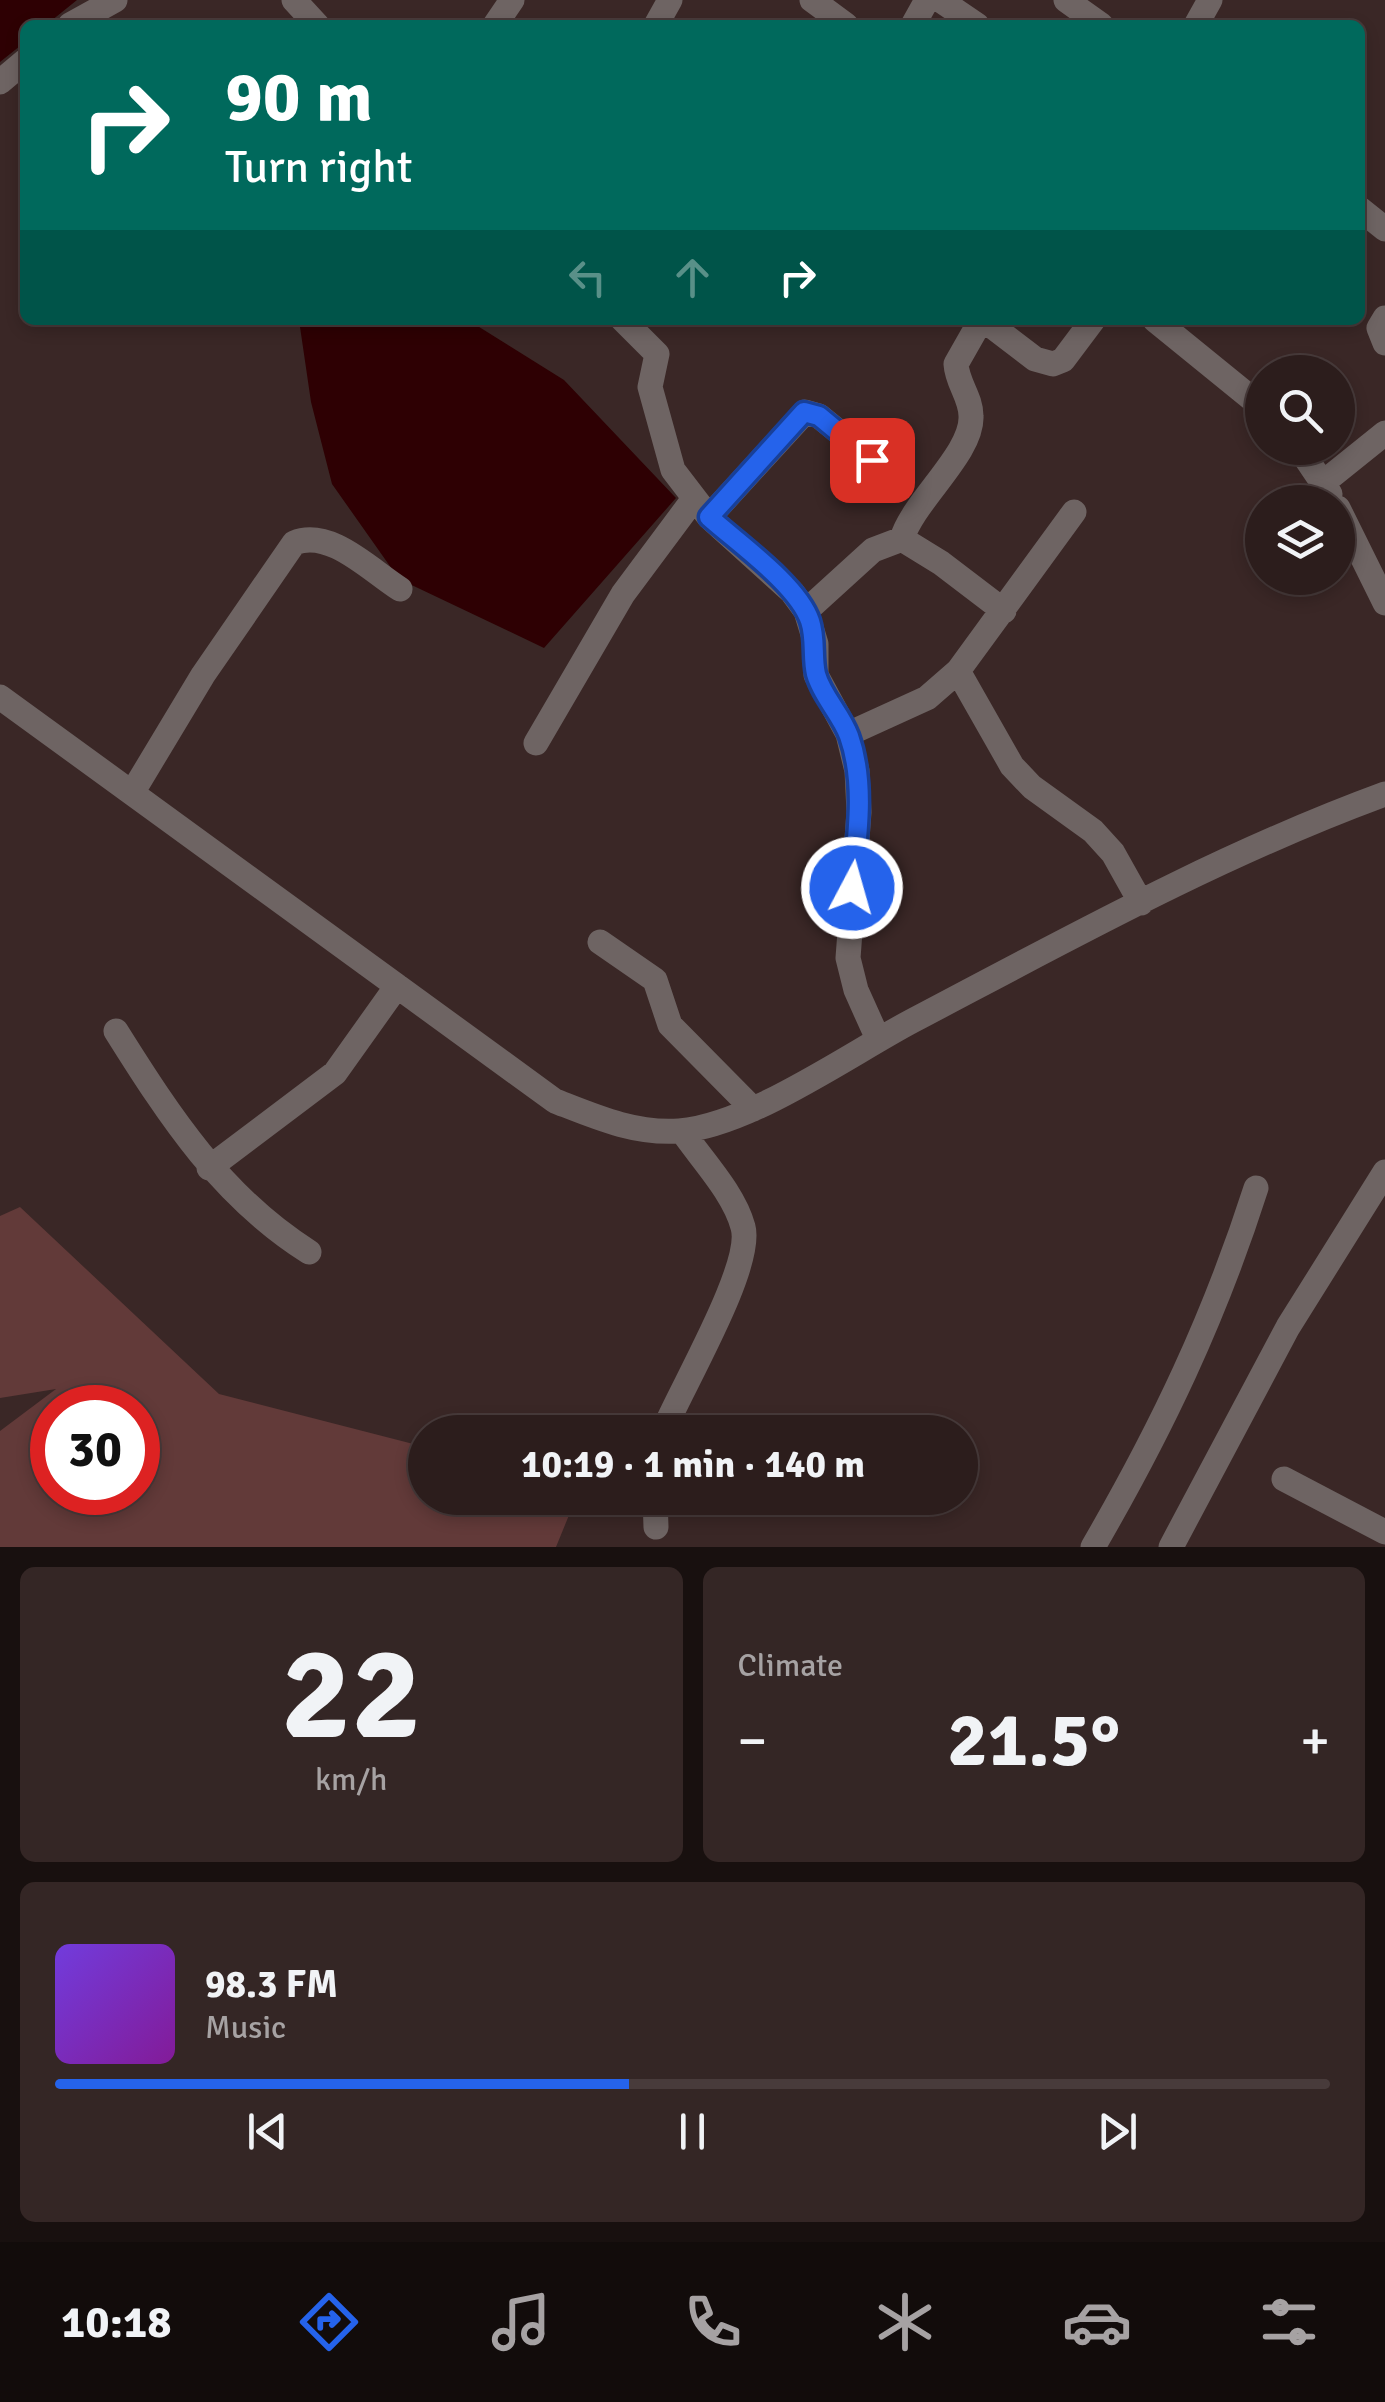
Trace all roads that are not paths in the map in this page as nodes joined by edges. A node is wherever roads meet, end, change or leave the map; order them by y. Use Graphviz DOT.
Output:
graph roads {
  1 [pos="115,0"];
  2 [pos="294,0"];
  3 [pos="812,0"];
  4 [pos="940,0"];
  5 [pos="1066,0"];
  6 [pos="79,20"];
  7 [pos="312,20"];
  8 [pos="839,20"];
  9 [pos="970,20"];
  10 [pos="1094,20"];
  11 [pos="20,65"];
  12 [pos="0,82"];
  13 [pos="1365,213"];
  14 [pos="1385,230"];
  15 [pos="1385,318"];
  16 [pos="628,325"];
  17 [pos="979,325"];
  18 [pos="989,325"];
  19 [pos="1089,325"];
  20 [pos="1162,325"];
  21 [pos="1385,344"];
  22 [pos="1245,393"];
  23 [pos="1385,433"];
  24 [pos="872,460"];
  25 [pos="1343,485"];
  26 [pos="701,508"];
  27 [pos="1074,512"];
  28 [pos="902,540"];
  29 [pos="1355,543"];
  30 [pos="400,589"];
  31 [pos="1385,602"];
  32 [pos="806,611"];
  33 [pos="1004,612"];
  34 [pos="958,671"];
  35 [pos="0,697"];
  36 [pos="848,734"];
  37 [pos="536,743"];
  38 [pos="132,793"];
  39 [pos="1385,794"];
  40 [pos="1141,903"];
  41 [pos="600,942"];
  42 [pos="397,986"];
  43 [pos="116,1031"];
  44 [pos="878,1039"];
  45 [pos="753,1109"];
  46 [pos="682,1131"];
  47 [pos="209,1168"];
  48 [pos="1385,1172"];
  49 [pos="1256,1188"];
  50 [pos="308,1252"];
  51 [pos="671,1415"];
  52 [pos="1284,1479"];
  53 [pos="656,1515"];
  54 [pos="656,1528"];
  55 [pos="1385,1532"];
  56 [pos="1094,1547"];
  57 [pos="1171,1547"];
  1 -- 6 [label="street"];
  2 -- 7 [label="street"];
  3 -- 8 [label="street"];
  4 -- 9 [label="street"];
  5 -- 10 [label="street"];
  11 -- 12 [label="street"];
  13 -- 14 [label="street"];
  15 -- 21 [label="street"];
  16 -- 26 [label="street"];
  17 -- 28 [label="street"];
  18 -- 19 [label="street"];
  20 -- 22 [label="street"];
  23 -- 25 [label="street"];
  24 -- 26 [label="street"];
  26 -- 32 [label="street"];
  26 -- 37 [label="street"];
  27 -- 33 [label="street"];
  28 -- 32 [label="street"];
  28 -- 33 [label="street"];
  29 -- 31 [label="street"];
  30 -- 38 [label="street"];
  32 -- 36 [label="street"];
  33 -- 34 [label="street"];
  34 -- 36 [label="street"];
  34 -- 40 [label="street"];
  35 -- 38 [label="street"];
  36 -- 44 [label="street"];
  38 -- 42 [label="street"];
  39 -- 40 [label="street"];
  40 -- 44 [label="street"];
  41 -- 45 [label="street"];
  42 -- 46 [label="street"];
  42 -- 47 [label="street"];
  43 -- 47 [label="street"];
  44 -- 45 [label="street"];
  45 -- 46 [label="street"];
  46 -- 51 [label="street"];
  47 -- 50 [label="street"];
  48 -- 57 [label="street"];
  49 -- 56 [label="street"];
  52 -- 55 [label="street"];
  53 -- 54 [label="street"];
}
